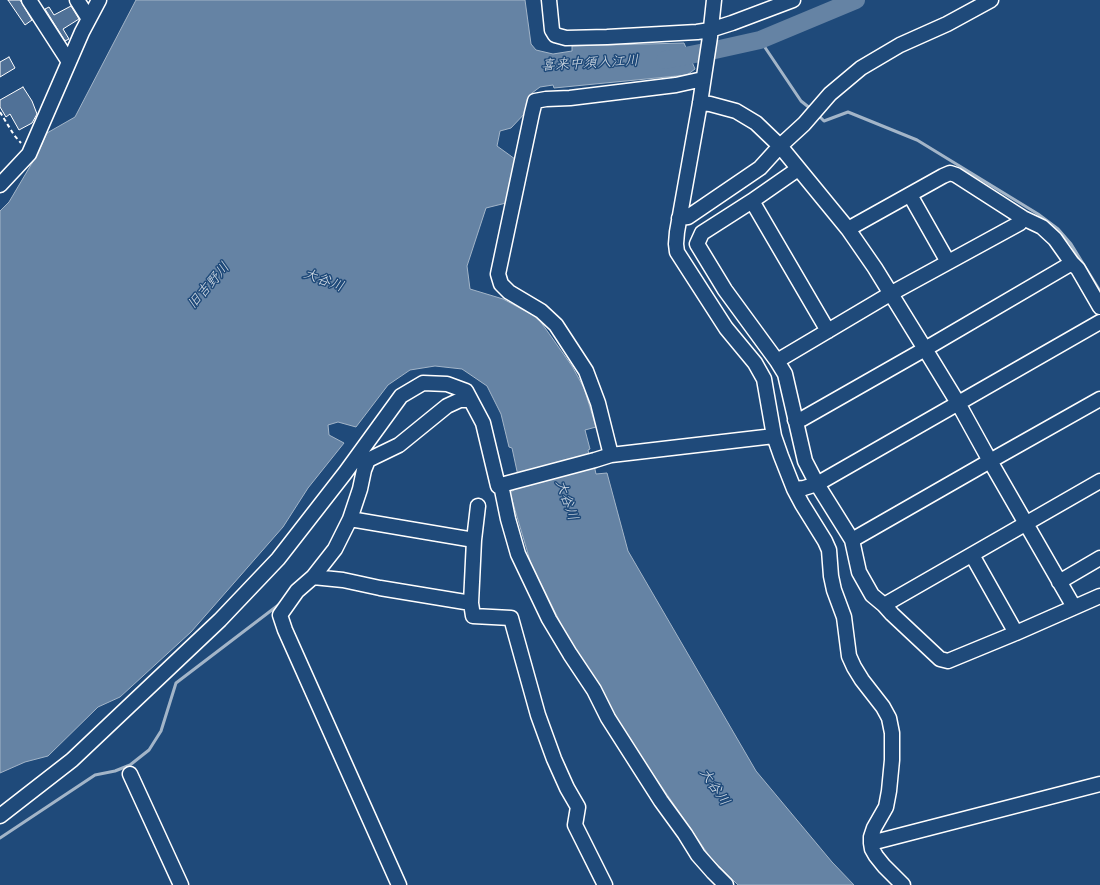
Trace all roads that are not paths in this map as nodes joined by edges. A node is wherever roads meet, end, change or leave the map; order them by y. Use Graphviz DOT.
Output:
graph roads {
  1 [pos="29,0"];
  2 [pos="77,0"];
  3 [pos="99,0"];
  4 [pos="549,0"];
  5 [pos="714,0"];
  6 [pos="793,0"];
  7 [pos="991,0"];
  8 [pos="89,19"];
  9 [pos="710,33"];
  10 [pos="69,62"];
  11 [pos="704,77"];
  12 [pos="700,103"];
  13 [pos="780,146"];
  14 [pos="798,169"];
  15 [pos="0,185"];
  16 [pos="910,195"];
  17 [pos="752,201"];
  18 [pos="679,218"];
  19 [pos="1023,218"];
  20 [pos="848,229"];
  21 [pos="948,262"];
  22 [pos="1072,264"];
  23 [pos="890,294"];
  24 [pos="1100,308"];
  25 [pos="1100,322"];
  26 [pos="828,331"];
  27 [pos="925,349"];
  28 [pos="777,361"];
  29 [pos="1100,399"];
  30 [pos="470,400"];
  31 [pos="958,403"];
  32 [pos="795,420"];
  33 [pos="774,436"];
  34 [pos="611,455"];
  35 [pos="990,462"];
  36 [pos="1100,481"];
  37 [pos="504,484"];
  38 [pos="816,484"];
  39 [pos="794,489"];
  40 [pos="478,506"];
  41 [pos="350,519"];
  42 [pos="1026,524"];
  43 [pos="474,540"];
  44 [pos="852,540"];
  45 [pos="972,555"];
  46 [pos="1100,558"];
  47 [pos="313,577"];
  48 [pos="1059,582"];
  49 [pos="1100,596"];
  50 [pos="471,603"];
  51 [pos="884,605"];
  52 [pos="1074,607"];
  53 [pos="1016,633"];
  54 [pos="130,774"];
  55 [pos="1100,784"];
  56 [pos="0,816"];
  57 [pos="871,843"];
  58 [pos="181,885"];
  59 [pos="399,885"];
  60 [pos="605,885"];
  61 [pos="726,885"];
  62 [pos="903,885"];
  1 -- 10 [label="street"];
  2 -- 8 [label="street"];
  3 -- 8 [label="street"];
  4 -- 9 [label="street"];
  5 -- 9 [label="street"];
  6 -- 9 [label="street"];
  7 -- 13 [label="street"];
  8 -- 10 [label="street"];
  9 -- 11 [label="street"];
  10 -- 15 [label="street"];
  11 -- 12 [label="street"];
  11 -- 34 [label="street"];
  12 -- 13 [label="street"];
  12 -- 18 [label="street"];
  13 -- 14 [label="street"];
  13 -- 18 [label="street"];
  14 -- 17 [label="street"];
  14 -- 20 [label="street"];
  16 -- 19 [label="street"];
  16 -- 20 [label="street"];
  16 -- 21 [label="street"];
  17 -- 26 [label="street"];
  17 -- 28 [label="street"];
  18 -- 33 [label="street"];
  19 -- 21 [label="street"];
  19 -- 22 [label="street"];
  20 -- 23 [label="street"];
  21 -- 23 [label="street"];
  22 -- 24 [label="street"];
  22 -- 27 [label="street"];
  23 -- 26 [label="street"];
  23 -- 27 [label="street"];
  25 -- 31 [label="street"];
  26 -- 28 [label="street"];
  27 -- 31 [label="street"];
  27 -- 32 [label="street"];
  28 -- 32 [label="street"];
  29 -- 35 [label="street"];
  30 -- 37 [label="street"];
  30 -- 41 [label="street"];
  30 -- 56 [label="street"];
  31 -- 35 [label="street"];
  31 -- 38 [label="street"];
  32 -- 38 [label="street"];
  33 -- 34 [label="street"];
  33 -- 39 [label="street"];
  34 -- 37 [label="street"];
  35 -- 42 [label="street"];
  35 -- 44 [label="street"];
  36 -- 42 [label="street"];
  37 -- 61 [label="street"];
  38 -- 39 [label="street"];
  38 -- 44 [label="street"];
  39 -- 57 [label="street"];
  40 -- 43 [label="street"];
  41 -- 43 [label="street"];
  41 -- 47 [label="street"];
  42 -- 45 [label="street"];
  42 -- 48 [label="street"];
  43 -- 50 [label="street"];
  44 -- 51 [label="street"];
  45 -- 51 [label="street"];
  45 -- 53 [label="street"];
  46 -- 48 [label="street"];
  47 -- 50 [label="street"];
  47 -- 59 [label="street"];
  48 -- 52 [label="street"];
  49 -- 52 [label="street"];
  50 -- 60 [label="street"];
  51 -- 53 [label="street"];
  52 -- 53 [label="street"];
  54 -- 58 [label="street"];
  55 -- 57 [label="street"];
  57 -- 62 [label="street"];
}
